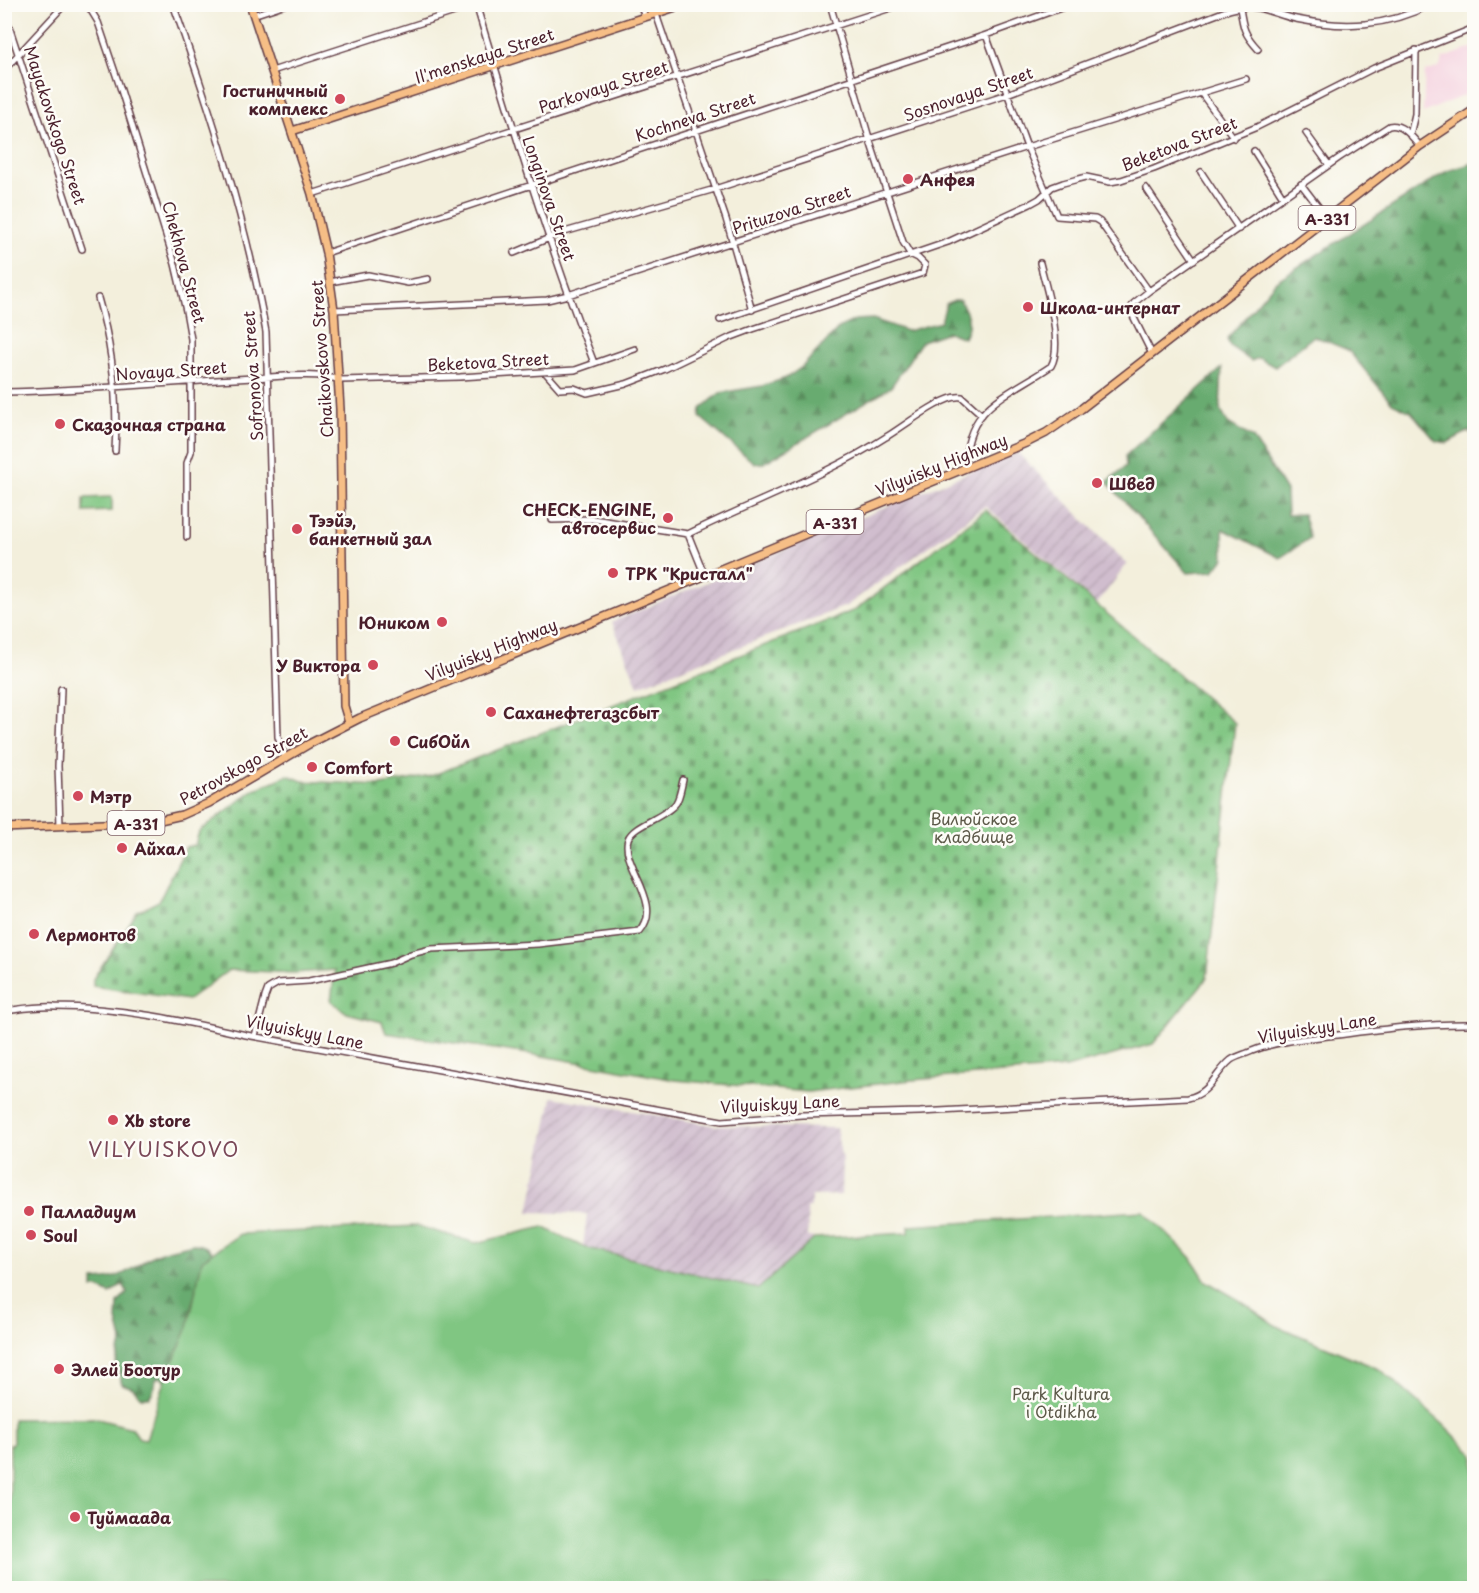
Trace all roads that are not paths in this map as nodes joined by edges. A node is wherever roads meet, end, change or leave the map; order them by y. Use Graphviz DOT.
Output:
graph roads {
  1 [pos="65,4"];
  2 [pos="87,4"];
  3 [pos="173,4"];
  4 [pos="250,4"];
  5 [pos="286,4"];
  6 [pos="640,4"];
  7 [pos="685,4"];
  8 [pos="830,4"];
  9 [pos="903,4"];
  10 [pos="1072,4"];
  11 [pos="1432,4"];
  12 [pos="476,5"];
  13 [pos="1240,8"];
  14 [pos="4,11"];
  15 [pos="656,14"];
  16 [pos="253,15"];
  17 [pos="645,17"];
  18 [pos="837,26"];
  19 [pos="1474,28"];
  20 [pos="986,35"];
  21 [pos="1258,49"];
  22 [pos="1416,50"];
  23 [pos="19,54"];
  24 [pos="494,67"];
  25 [pos="4,70"];
  26 [pos="272,71"];
  27 [pos="677,76"];
  28 [pos="852,79"];
  29 [pos="1246,79"];
  30 [pos="1201,93"];
  31 [pos="1007,94"];
  32 [pos="1474,110"];
  33 [pos="513,129"];
  34 [pos="695,130"];
  35 [pos="292,131"];
  36 [pos="1306,133"];
  37 [pos="1410,135"];
  38 [pos="1234,138"];
  39 [pos="870,141"];
  40 [pos="1420,146"];
  41 [pos="1027,147"];
  42 [pos="1254,151"];
  43 [pos="1329,165"];
  44 [pos="1201,172"];
  45 [pos="532,184"];
  46 [pos="1301,184"];
  47 [pos="1146,188"];
  48 [pos="716,189"];
  49 [pos="1045,191"];
  50 [pos="888,192"];
  51 [pos="312,194"];
  52 [pos="1283,197"];
  53 [pos="1327,218"];
  54 [pos="1239,228"];
  55 [pos="550,238"];
  56 [pos="732,242"];
  57 [pos="82,249"];
  58 [pos="326,253"];
  59 [pos="514,253"];
  60 [pos="910,254"];
  61 [pos="1194,260"];
  62 [pos="1040,263"];
  63 [pos="428,279"];
  64 [pos="330,282"];
  65 [pos="1149,291"];
  66 [pos="568,295"];
  67 [pos="98,298"];
  68 [pos="334,310"];
  69 [pos="752,310"];
  70 [pos="720,320"];
  71 [pos="635,349"];
  72 [pos="1152,354"];
  73 [pos="594,363"];
  74 [pos="545,372"];
  75 [pos="269,378"];
  76 [pos="340,380"];
  77 [pos="190,381"];
  78 [pos="116,387"];
  79 [pos="4,392"];
  80 [pos="982,415"];
  81 [pos="115,451"];
  82 [pos="965,468"];
  83 [pos="552,519"];
  84 [pos="688,534"];
  85 [pos="187,537"];
  86 [pos="705,576"];
  87 [pos="61,689"];
  88 [pos="349,723"];
  89 [pos="285,758"];
  90 [pos="683,780"];
  91 [pos="60,826"];
  92 [pos="4,828"];
  93 [pos="4,1011"];
  94 [pos="1474,1024"];
  95 [pos="255,1036"];
  1 -- 23 [label="street"];
  2 -- 77 [label="street, Chekhova Street"];
  3 -- 75 [label="street, Sofronova Street"];
  4 -- 16 [label="main road, Chaikovskovo Street"];
  5 -- 16 [label="street"];
  6 -- 17 [label="street"];
  7 -- 15 [label="main road, Il'menskaya Street"];
  8 -- 18 [label="street"];
  9 -- 18 [label="street, Parkovaya Street"];
  10 -- 20 [label="street, Kochneva Street"];
  11 -- 13 [label="street, Sosnovaya Street"];
  12 -- 24 [label="street, Longinova Street"];
  12 -- 26 [label="street"];
  13 -- 21 [label="street"];
  13 -- 31 [label="street, Sosnovaya Street"];
  14 -- 23 [label="street, Mayakovskogo Street"];
  15 -- 17 [label="main road, Il'menskaya Street"];
  15 -- 27 [label="street"];
  16 -- 26 [label="main road, Chaikovskovo Street"];
  17 -- 24 [label="main road, Il'menskaya Street"];
  18 -- 27 [label="street, Parkovaya Street"];
  18 -- 28 [label="street"];
  19 -- 22 [label="street, Beketova Street"];
  20 -- 28 [label="street, Kochneva Street"];
  20 -- 31 [label="street"];
  22 -- 37 [label="street"];
  22 -- 38 [label="street, Beketova Street"];
  23 -- 25 [label="street"];
  23 -- 57 [label="street, Mayakovskogo Street"];
  24 -- 33 [label="street, Longinova Street"];
  24 -- 35 [label="main road, Il'menskaya Street"];
  26 -- 35 [label="main road, Chaikovskovo Street"];
  27 -- 33 [label="street, Parkovaya Street"];
  27 -- 34 [label="street"];
  28 -- 34 [label="street, Kochneva Street"];
  28 -- 39 [label="street"];
  29 -- 30 [label="street, Prituzova Street"];
  30 -- 38 [label="street"];
  30 -- 41 [label="street, Prituzova Street"];
  31 -- 39 [label="street, Sosnovaya Street"];
  31 -- 41 [label="street"];
  32 -- 40 [label="main road, Vilyuisky Highway / А-331"];
  33 -- 45 [label="street, Longinova Street"];
  33 -- 51 [label="street, Parkovaya Street"];
  34 -- 45 [label="street, Kochneva Street"];
  34 -- 48 [label="street"];
  35 -- 51 [label="main road, Chaikovskovo Street"];
  36 -- 43 [label="street"];
  37 -- 40 [label="street"];
  37 -- 43 [label="street"];
  38 -- 49 [label="street, Beketova Street"];
  39 -- 48 [label="street, Sosnovaya Street"];
  39 -- 50 [label="street"];
  40 -- 53 [label="main road, Vilyuisky Highway / А-331"];
  41 -- 49 [label="street"];
  41 -- 50 [label="street, Prituzova Street"];
  42 -- 52 [label="street"];
  43 -- 46 [label="street"];
  44 -- 54 [label="street"];
  45 -- 55 [label="street, Longinova Street"];
  45 -- 58 [label="street, Kochneva Street"];
  46 -- 52 [label="street"];
  46 -- 53 [label="street"];
  47 -- 61 [label="street"];
  48 -- 55 [label="street, Sosnovaya Street"];
  48 -- 56 [label="street"];
  49 -- 60 [label="street, Beketova Street"];
  49 -- 65 [label="street"];
  50 -- 56 [label="street, Prituzova Street"];
  50 -- 60 [label="street"];
  51 -- 58 [label="main road, Chaikovskovo Street"];
  52 -- 54 [label="street"];
  53 -- 72 [label="main road, Vilyuisky Highway / А-331"];
  54 -- 61 [label="street"];
  55 -- 59 [label="street, Sosnovaya Street"];
  55 -- 66 [label="street, Longinova Street"];
  56 -- 66 [label="street, Prituzova Street"];
  56 -- 69 [label="street"];
  58 -- 64 [label="main road, Chaikovskovo Street"];
  60 -- 69 [label="street, Beketova Street"];
  60 -- 74 [label="street"];
  61 -- 65 [label="street"];
  62 -- 80 [label="street"];
  63 -- 64 [label="street"];
  64 -- 68 [label="main road, Chaikovskovo Street"];
  65 -- 72 [label="street"];
  66 -- 68 [label="street, Prituzova Street"];
  66 -- 73 [label="street, Longinova Street"];
  67 -- 78 [label="street"];
  68 -- 76 [label="main road, Chaikovskovo Street"];
  69 -- 70 [label="street, Beketova Street"];
  71 -- 73 [label="street, Beketova Street"];
  72 -- 82 [label="main road, Vilyuisky Highway / А-331"];
  73 -- 74 [label="street, Beketova Street"];
  74 -- 76 [label="street, Beketova Street"];
  75 -- 76 [label="street, Novaya Street"];
  75 -- 77 [label="street, Novaya Street"];
  75 -- 89 [label="street, Sofronova Street"];
  76 -- 88 [label="main road, Chaikovskovo Street"];
  77 -- 78 [label="street, Novaya Street"];
  77 -- 85 [label="street, Chekhova Street"];
  78 -- 79 [label="street, Novaya Street"];
  78 -- 81 [label="street"];
  80 -- 82 [label="street"];
  80 -- 84 [label="street"];
  82 -- 86 [label="main road, Vilyuisky Highway / А-331"];
  83 -- 84 [label="street"];
  84 -- 86 [label="street"];
  86 -- 88 [label="main road, Vilyuisky Highway / А-331"];
  87 -- 91 [label="street"];
  88 -- 89 [label="main road, Petrovskogo Street / А-331"];
  89 -- 91 [label="main road, Petrovskogo Street / А-331"];
  90 -- 95 [label="street"];
  91 -- 92 [label="main road, Petrovskogo Street / А-331"];
  93 -- 95 [label="street, Vilyuiskyy Lane"];
  94 -- 95 [label="street, Vilyuiskyy Lane"];
}
